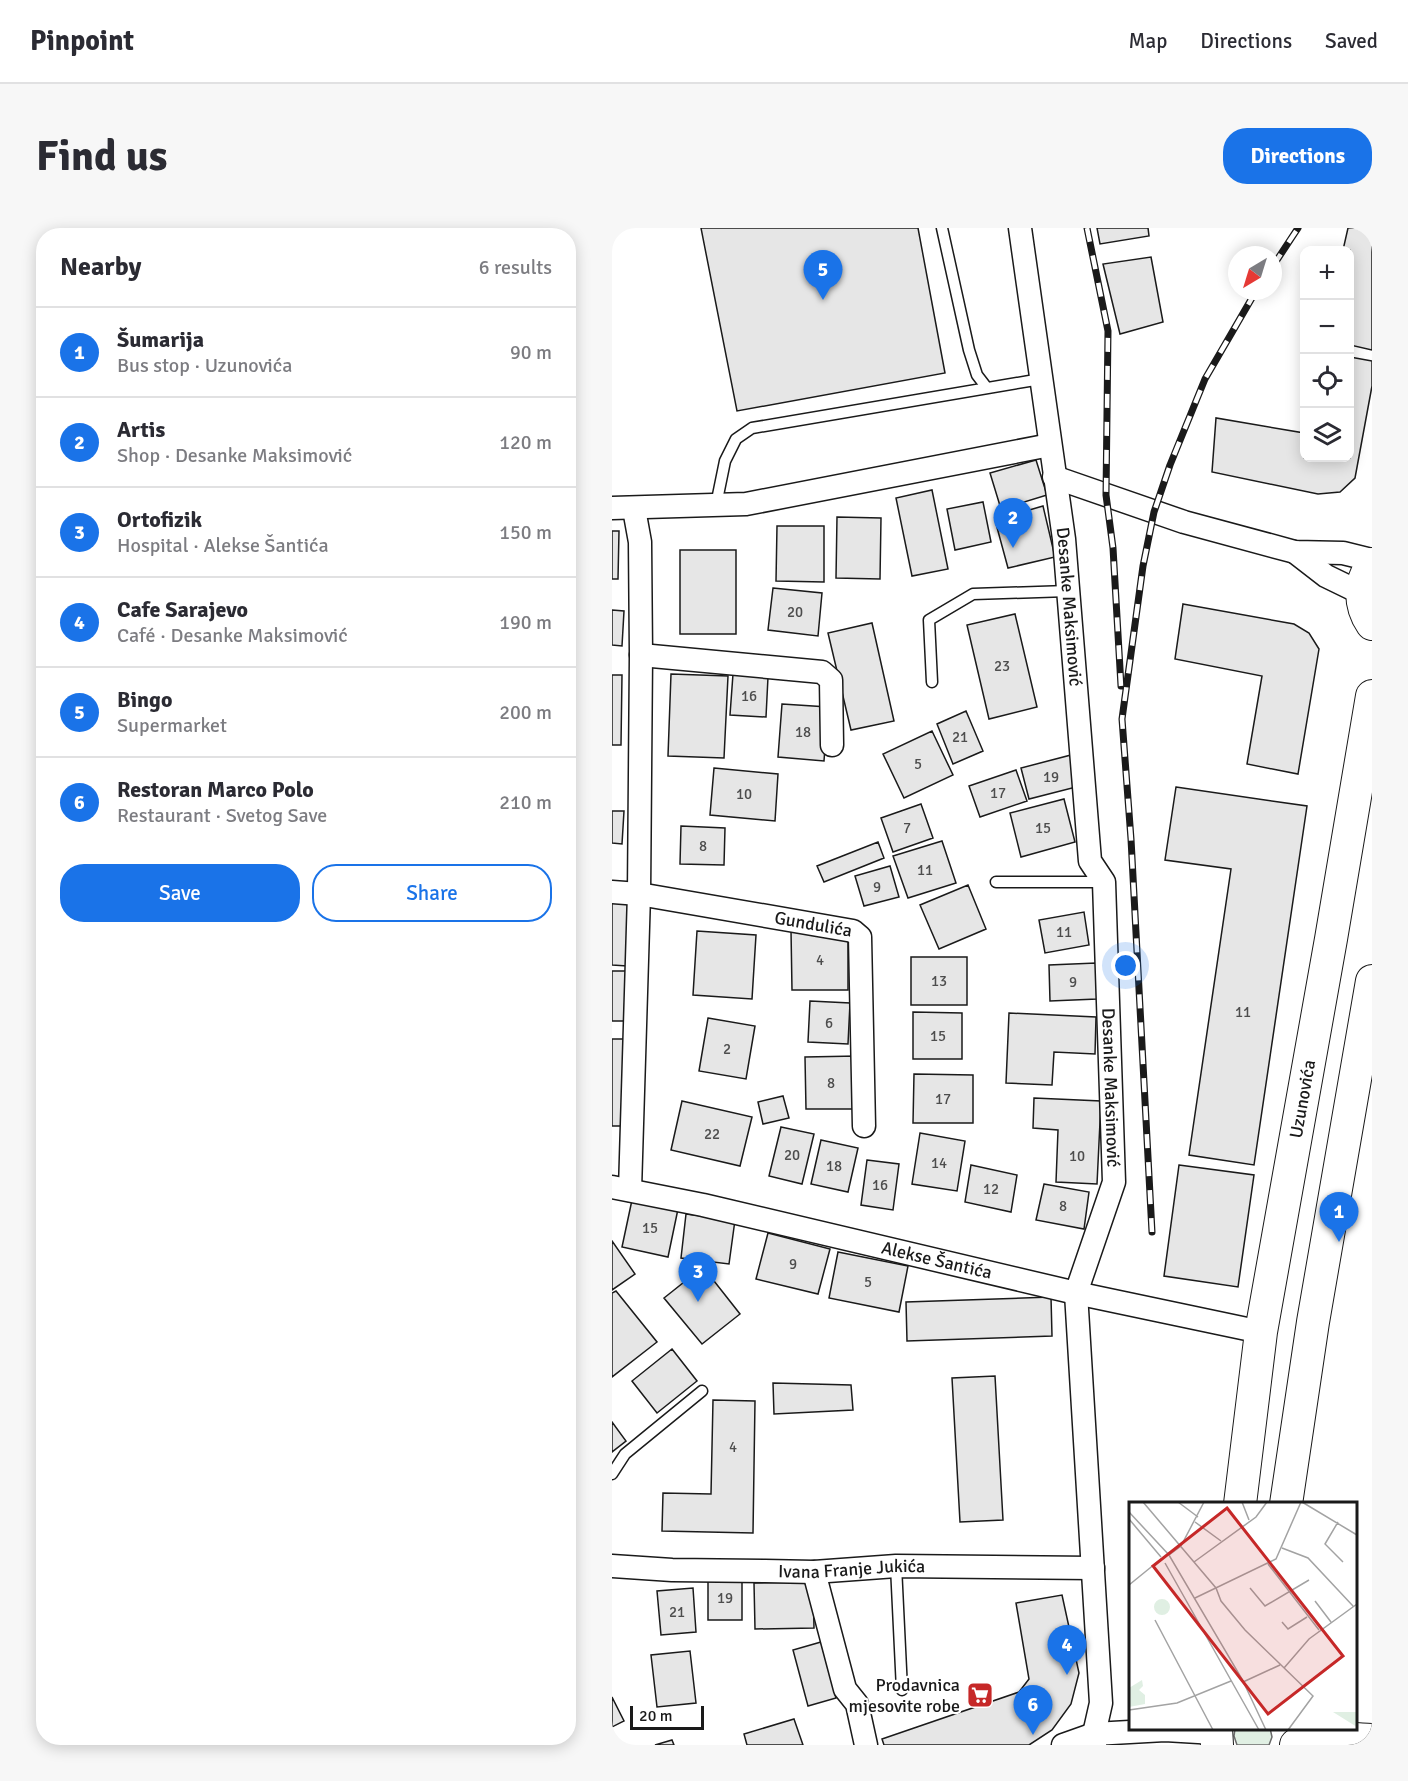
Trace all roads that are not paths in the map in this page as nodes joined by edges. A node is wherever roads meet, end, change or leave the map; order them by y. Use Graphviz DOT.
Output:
graph roads {
  1 [pos="942,228"];
  2 [pos="1020,228"];
  3 [pos="1041,379"];
  4 [pos="987,388"];
  5 [pos="1050,445"];
  6 [pos="1054,477"];
  7 [pos="716,505"];
  8 [pos="623,509"];
  9 [pos="1295,552"];
  10 [pos="1372,562"];
  11 [pos="1068,591"];
  12 [pos="1367,611"];
  13 [pos="1372,648"];
  14 [pos="640,655"];
  15 [pos="932,682"];
  16 [pos="1372,696"];
  17 [pos="832,745"];
  18 [pos="996,882"];
  19 [pos="1104,882"];
  20 [pos="612,892"];
  21 [pos="639,894"];
  22 [pos="1372,981"];
  23 [pos="864,1126"];
  24 [pos="621,1189"];
  25 [pos="1076,1293"];
  26 [pos="1261,1332"];
  27 [pos="702,1391"];
  28 [pos="612,1474"];
  29 [pos="1240,1502"];
  30 [pos="1286,1502"];
  31 [pos="612,1566"];
  32 [pos="896,1566"];
  33 [pos="1093,1568"];
  34 [pos="814,1572"];
  35 [pos="902,1689"];
  36 [pos="1291,1730"];
  37 [pos="1364,1735"];
  38 [pos="1216,1736"];
  39 [pos="1094,1739"];
  40 [pos="866,1745"];
  41 [pos="1063,1745"];
  42 [pos="1290,1745"];
  43 [pos="1296,1745"];
  1 -- 4 [label="lane"];
  2 -- 3 [label="street, Desanke Maksimović"];
  3 -- 4 [label="lane"];
  3 -- 5 [label="street, Desanke Maksimović"];
  4 -- 7 [label="lane"];
  5 -- 6 [label="street, Desanke Maksimović"];
  5 -- 7 [label="street"];
  6 -- 9 [label="street"];
  6 -- 11 [label="street, Desanke Maksimović"];
  7 -- 8 [label="street"];
  8 -- 14 [label="street"];
  9 -- 10 [label="street"];
  9 -- 12 [label="street"];
  10 -- 12 [label="main road"];
  11 -- 15 [label="lane"];
  11 -- 19 [label="street, Desanke Maksimović"];
  12 -- 13 [label="main road"];
  14 -- 17 [label="street"];
  14 -- 21 [label="street"];
  16 -- 26 [label="main road, Uzunovića"];
  18 -- 19 [label="lane"];
  19 -- 25 [label="street, Desanke Maksimović"];
  20 -- 21 [label="street, Gundulića"];
  21 -- 23 [label="street, Gundulića"];
  21 -- 24 [label="street"];
  22 -- 30 [label="main road"];
  24 -- 25 [label="street, Alekse Šantića"];
  25 -- 26 [label="street, Alekse Šantića"];
  25 -- 33 [label="street, Desanke Maksimović"];
  26 -- 29 [label="main road, Uzunovića"];
  27 -- 28 [label="lane"];
  31 -- 34 [label="street, Ivana Franje Jukića"];
  32 -- 33 [label="street, Ivana Franje Jukića"];
  32 -- 34 [label="street, Ivana Franje Jukića"];
  32 -- 35 [label="lane"];
  33 -- 39 [label="street, Desanke Maksimović"];
  34 -- 40 [label="street"];
  36 -- 42 [label="main road"];
  37 -- 43 [label="main road"];
  38 -- 39 [label="street"];
  39 -- 41 [label="street"];
}
